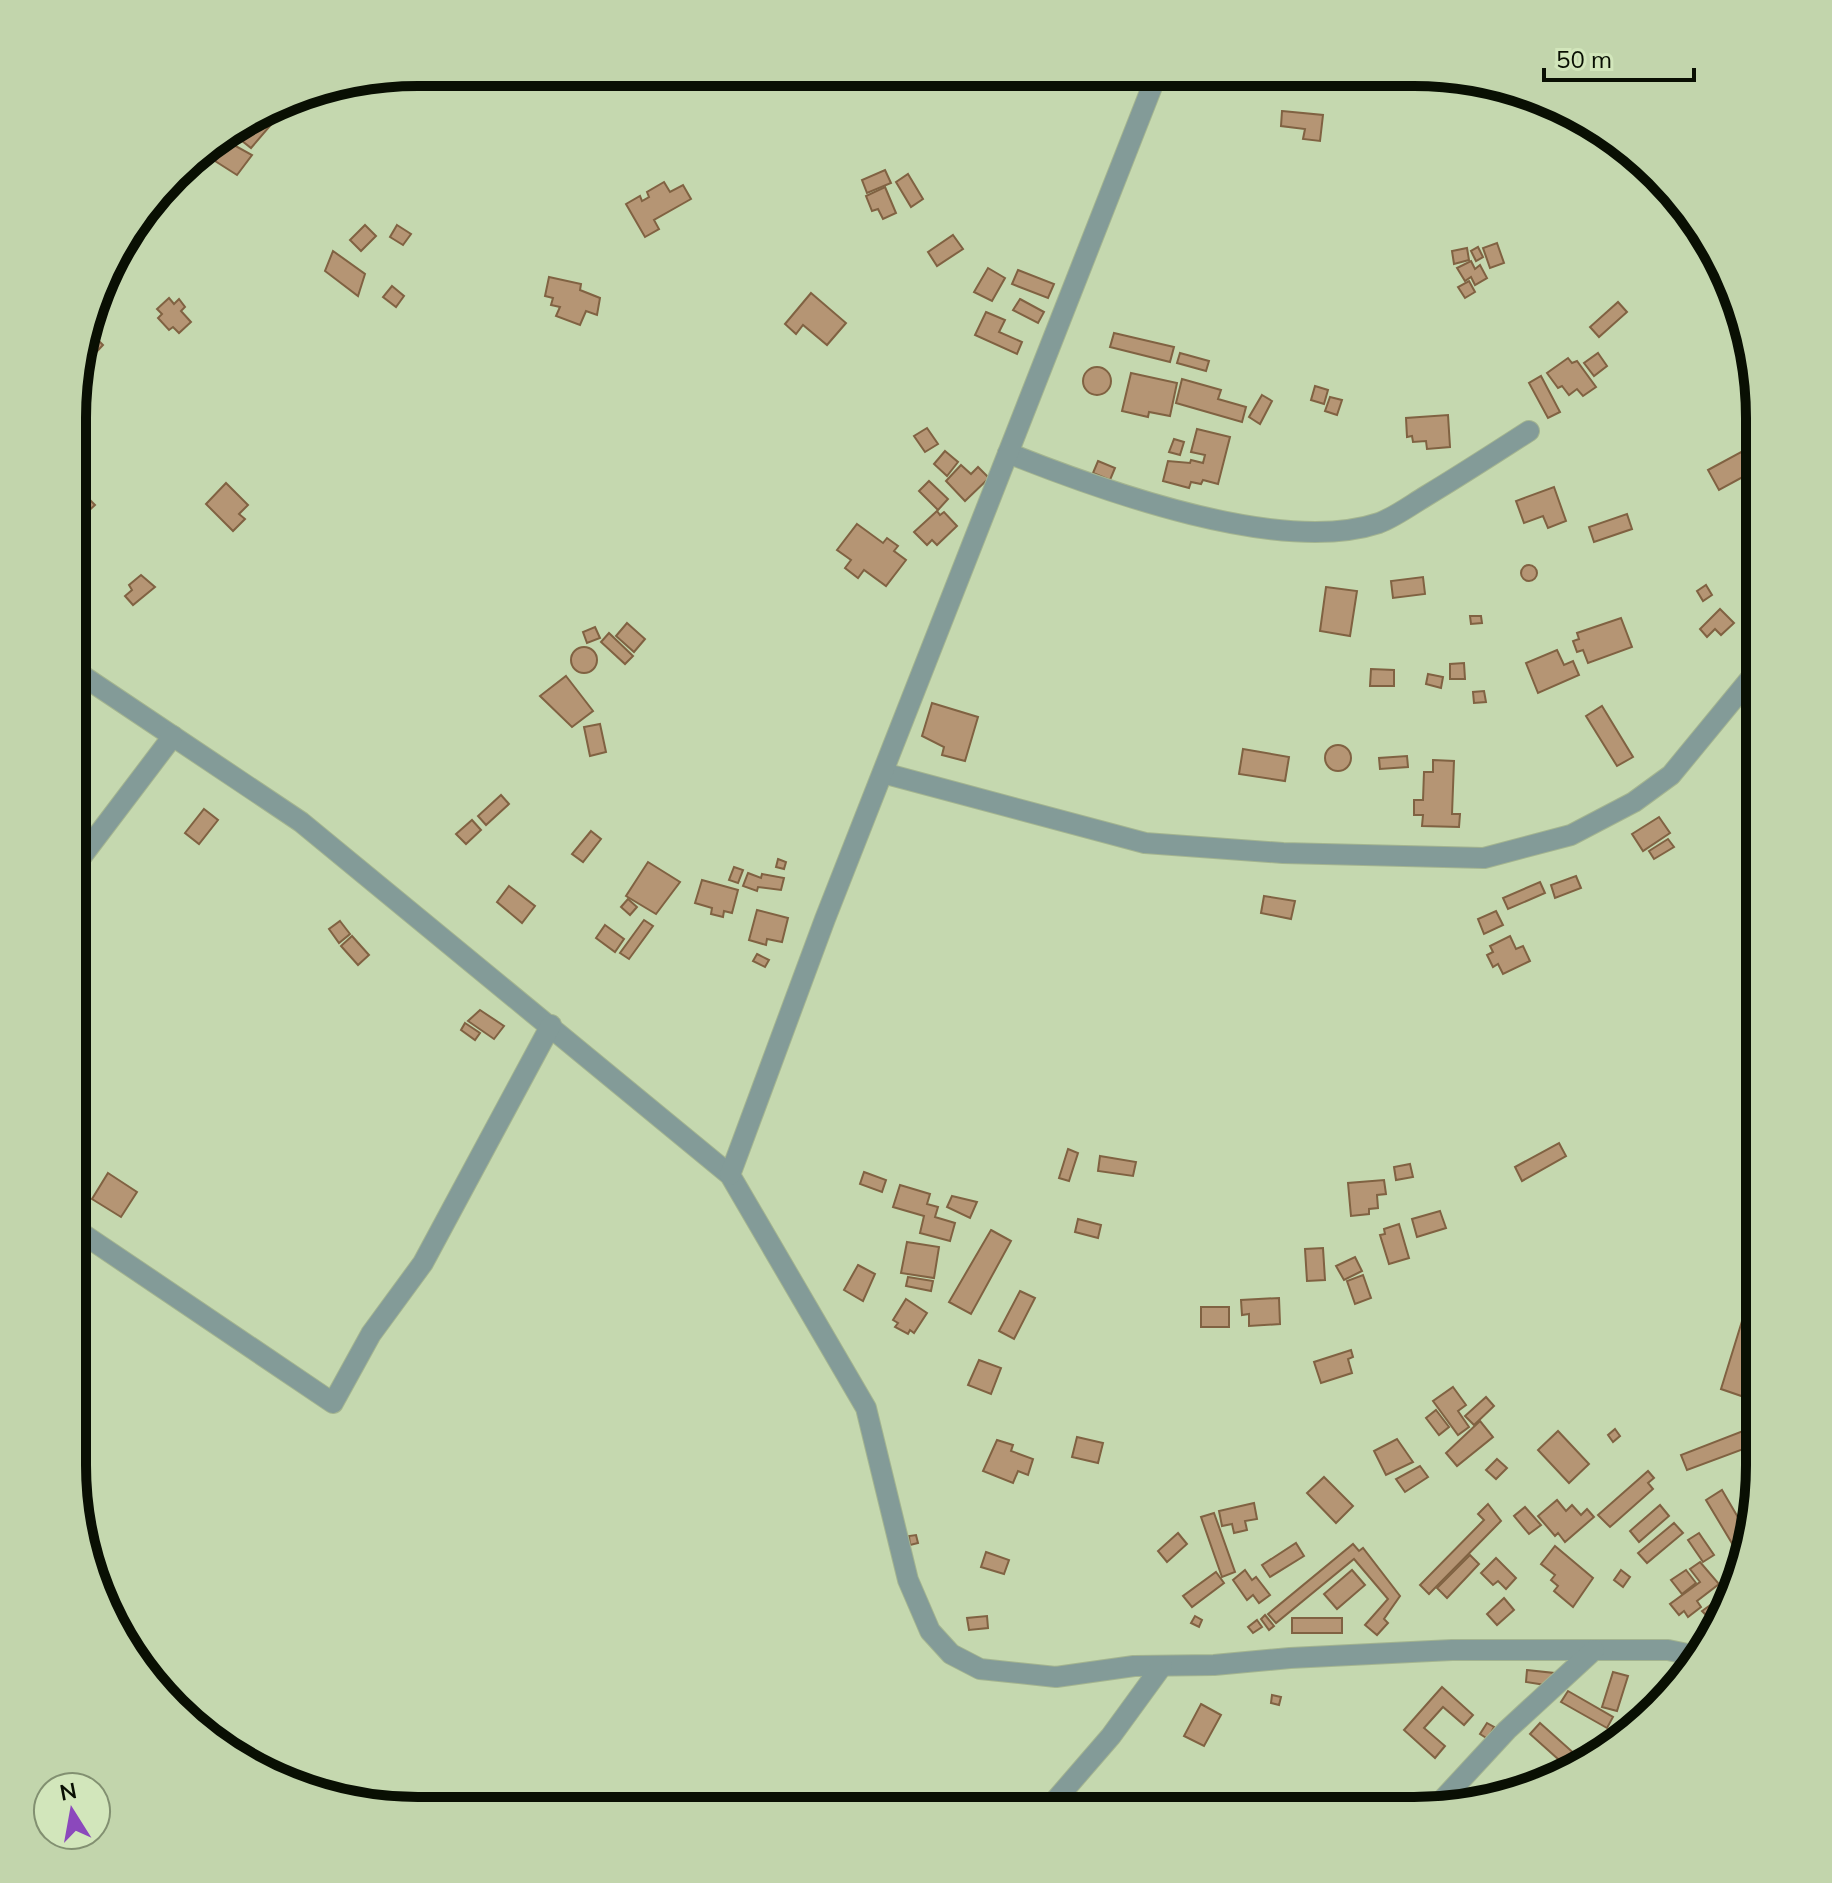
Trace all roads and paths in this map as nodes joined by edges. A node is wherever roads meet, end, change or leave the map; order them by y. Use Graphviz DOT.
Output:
graph roads {
  1 [pos="1152,86"];
  2 [pos="1529,431"];
  3 [pos="1008,453"];
  4 [pos="86,678"];
  5 [pos="1746,684"];
  6 [pos="173,736"];
  7 [pos="883,773"];
  8 [pos="86,851"];
  9 [pos="551,1025"];
  10 [pos="730,1175"];
  11 [pos="86,1236"];
  12 [pos="1594,1650"];
  13 [pos="1687,1654"];
  14 [pos="1162,1666"];
  15 [pos="1447,1795"];
  16 [pos="1058,1797"];
  1 -- 3 [label="street"];
  2 -- 3 [label="street"];
  3 -- 7 [label="street"];
  4 -- 6 [label="street"];
  5 -- 7 [label="street"];
  6 -- 8 [label="street"];
  6 -- 9 [label="street"];
  7 -- 10 [label="street"];
  9 -- 10 [label="street"];
  9 -- 11 [label="street"];
  10 -- 14 [label="street"];
  12 -- 13 [label="street"];
  12 -- 14 [label="street"];
  12 -- 15 [label="street"];
  14 -- 16 [label="street"];
}
